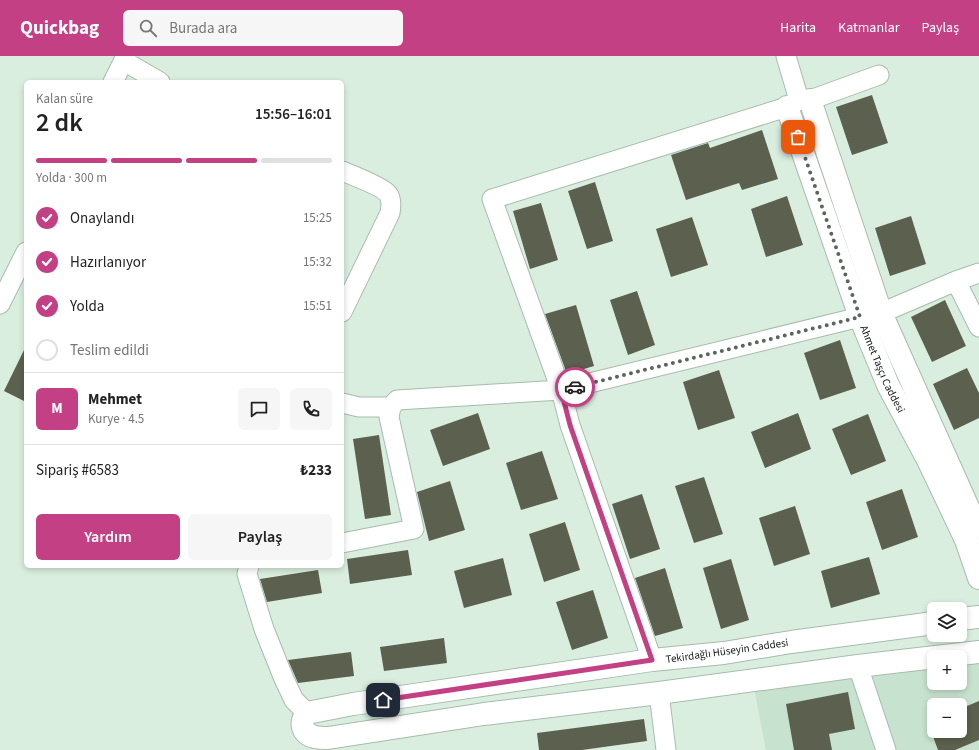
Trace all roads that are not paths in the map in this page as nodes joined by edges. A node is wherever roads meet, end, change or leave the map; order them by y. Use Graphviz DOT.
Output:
graph roads {
  1 [pos="786,56"];
  2 [pos="125,58"];
  3 [pos="879,75"];
  4 [pos="114,80"];
  5 [pos="157,80"];
  6 [pos="799,102"];
  7 [pos="344,172"];
  8 [pos="24,256"];
  9 [pos="979,273"];
  10 [pos="956,281"];
  11 [pos="0,304"];
  12 [pos="344,308"];
  13 [pos="881,313"];
  14 [pos="860,317"];
  15 [pos="979,327"];
  16 [pos="561,390"];
  17 [pos="344,403"];
  18 [pos="391,408"];
  19 [pos="972,499"];
  20 [pos="979,532"];
  21 [pos="344,543"];
  22 [pos="248,568"];
  23 [pos="979,578"];
  24 [pos="979,617"];
  25 [pos="967,619"];
  26 [pos="927,624"];
  27 [pos="979,652"];
  28 [pos="652,660"];
  29 [pos="858,666"];
  30 [pos="659,693"];
  31 [pos="307,713"];
  32 [pos="666,750"];
  33 [pos="886,750"];
  1 -- 6 [label="street"];
  2 -- 4 [label="street"];
  2 -- 5 [label="street"];
  3 -- 6 [label="street"];
  6 -- 13 [label="main road, Ahmet Taşçı Caddesi"];
  6 -- 14 [label="main road, Ahmet Taşçı Caddesi"];
  6 -- 16 [label="street"];
  7 -- 12 [label="street"];
  8 -- 11 [label="street"];
  9 -- 10 [label="street"];
  10 -- 13 [label="street"];
  10 -- 15 [label="street"];
  13 -- 14 [label="street"];
  13 -- 19 [label="main road, Ahmet Taşçı Caddesi"];
  14 -- 16 [label="street"];
  14 -- 23 [label="main road, Ahmet Taşçı Caddesi"];
  16 -- 18 [label="street"];
  16 -- 28 [label="street"];
  17 -- 18 [label="street"];
  18 -- 21 [label="street"];
  19 -- 20 [label="main road, Ahmet Taşçı Caddesi"];
  22 -- 31 [label="street"];
  24 -- 25 [label="main road"];
  26 -- 28 [label="main road, Tekirdağlı Hüseyin Caddesi"];
  27 -- 29 [label="main road"];
  28 -- 31 [label="main road, Tekirdağlı Hüseyin Caddesi"];
  29 -- 30 [label="main road"];
  29 -- 33 [label="street"];
  30 -- 31 [label="main road"];
  30 -- 32 [label="street"];
}
